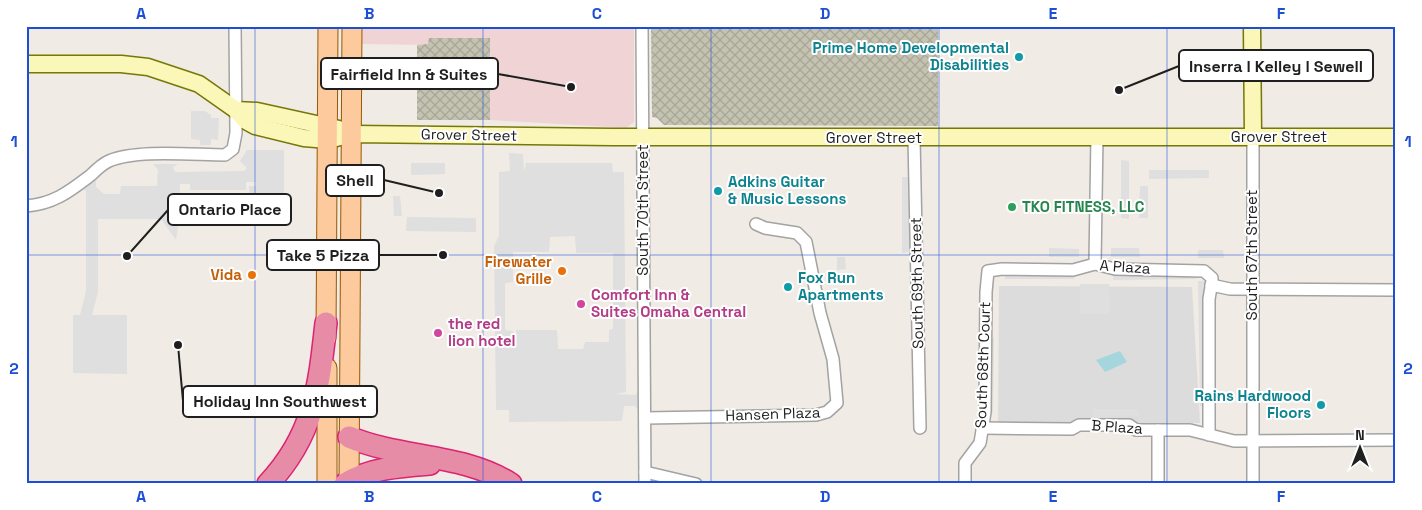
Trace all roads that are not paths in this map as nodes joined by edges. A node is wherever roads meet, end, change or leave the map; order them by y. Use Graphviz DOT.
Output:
graph roads {
  1 [pos="235,26"];
  2 [pos="328,26"];
  3 [pos="352,26"];
  4 [pos="642,26"];
  5 [pos="1252,26"];
  6 [pos="26,64"];
  7 [pos="236,110"];
  8 [pos="328,132"];
  9 [pos="352,134"];
  10 [pos="1098,136"];
  11 [pos="643,137"];
  12 [pos="1253,137"];
  13 [pos="1396,137"];
  14 [pos="914,138"];
  15 [pos="26,206"];
  16 [pos="756,224"];
  17 [pos="1095,264"];
  18 [pos="988,271"];
  19 [pos="1211,286"];
  20 [pos="1252,289"];
  21 [pos="1396,290"];
  22 [pos="326,323"];
  23 [pos="645,418"];
  24 [pos="920,428"];
  25 [pos="982,428"];
  26 [pos="1158,430"];
  27 [pos="1209,435"];
  28 [pos="349,437"];
  29 [pos="1396,440"];
  30 [pos="1252,441"];
  31 [pos="458,464"];
  32 [pos="645,478"];
  33 [pos="348,483"];
  34 [pos="268,484"];
  35 [pos="327,484"];
  36 [pos="511,484"];
  37 [pos="696,484"];
  38 [pos="965,484"];
  39 [pos="1158,484"];
  40 [pos="1252,484"];
  1 -- 7 [label="street"];
  2 -- 8 [label="main road"];
  3 -- 9 [label="main road"];
  4 -- 11 [label="street, South 70th Street"];
  5 -- 12 [label="main road, South 67th Street"];
  6 -- 7 [label="main road, Grover Street"];
  7 -- 8 [label="main road, Grover Street"];
  7 -- 15 [label="street"];
  8 -- 9 [label="main road, Grover Street"];
  8 -- 22 [label="main road"];
  9 -- 11 [label="main road, Grover Street"];
  9 -- 28 [label="main road"];
  10 -- 12 [label="main road, Grover Street"];
  10 -- 14 [label="main road, Grover Street"];
  10 -- 17 [label="street"];
  11 -- 14 [label="main road, Grover Street"];
  11 -- 23 [label="street, South 70th Street"];
  12 -- 13 [label="main road, Grover Street"];
  12 -- 20 [label="street, South 67th Street"];
  14 -- 24 [label="street, South 69th Street"];
  16 -- 23 [label="street, Hansen Plaza"];
  17 -- 18 [label="street, A Plaza"];
  17 -- 19 [label="street, A Plaza"];
  18 -- 25 [label="street, South 68th Court"];
  19 -- 20 [label="street"];
  19 -- 27 [label="street"];
  20 -- 21 [label="street"];
  20 -- 30 [label="street, South 67th Street"];
  22 -- 34 [label="highway"];
  22 -- 35 [label="main road"];
  23 -- 32 [label="street, South 70th Street"];
  25 -- 26 [label="street, B Plaza"];
  25 -- 38 [label="street, South 68th Court"];
  26 -- 27 [label="street, B Plaza"];
  26 -- 39 [label="street"];
  27 -- 30 [label="street, B Plaza"];
  28 -- 31 [label="highway"];
  28 -- 33 [label="main road"];
  29 -- 30 [label="street, B Plaza"];
  30 -- 40 [label="street, South 67th Street"];
  31 -- 33 [label="highway"];
  31 -- 36 [label="highway"];
  32 -- 37 [label="street"];
}
